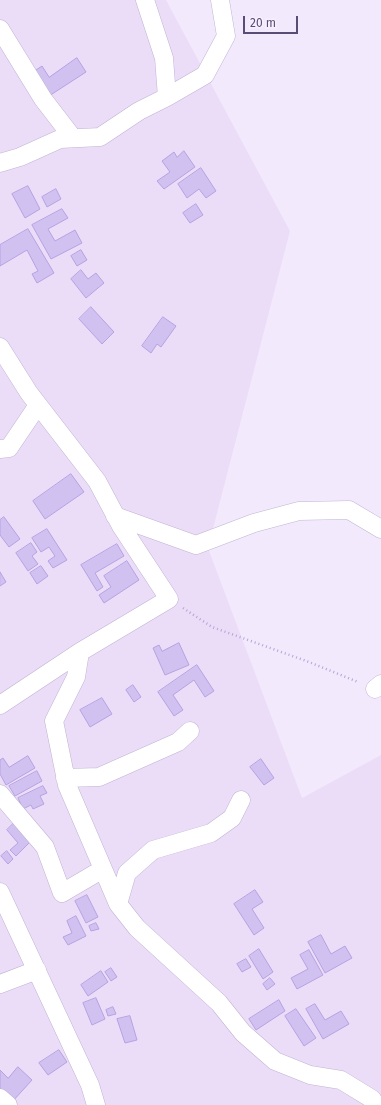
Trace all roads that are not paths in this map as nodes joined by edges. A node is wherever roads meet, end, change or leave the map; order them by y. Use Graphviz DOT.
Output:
graph roads {
  1 [pos="145,0"];
  2 [pos="220,0"];
  3 [pos="0,29"];
  4 [pos="167,97"];
  5 [pos="73,138"];
  6 [pos="0,163"];
  7 [pos="0,347"];
  8 [pos="38,405"];
  9 [pos="0,449"];
  10 [pos="115,516"];
  11 [pos="381,529"];
  12 [pos="80,652"];
  13 [pos="0,705"];
  14 [pos="190,731"];
  15 [pos="65,778"];
  16 [pos="0,794"];
  17 [pos="241,800"];
  18 [pos="103,869"];
  19 [pos="0,892"];
  20 [pos="118,904"];
  21 [pos="37,970"];
  22 [pos="0,984"];
  23 [pos="0,1098"];
  24 [pos="8,1105"];
  25 [pos="96,1105"];
  26 [pos="376,1105"];
  1 -- 4 [label="street"];
  2 -- 4 [label="street"];
  3 -- 5 [label="street"];
  4 -- 5 [label="street"];
  5 -- 6 [label="street"];
  7 -- 8 [label="street"];
  8 -- 9 [label="street"];
  8 -- 10 [label="street"];
  10 -- 11 [label="street"];
  10 -- 12 [label="street"];
  12 -- 13 [label="street"];
  12 -- 15 [label="street"];
  14 -- 15 [label="street"];
  15 -- 18 [label="street"];
  16 -- 18 [label="street"];
  17 -- 20 [label="street"];
  18 -- 20 [label="street"];
  19 -- 21 [label="street"];
  20 -- 26 [label="street"];
  21 -- 22 [label="street"];
  21 -- 25 [label="street"];
  23 -- 24 [label="street"];
}
